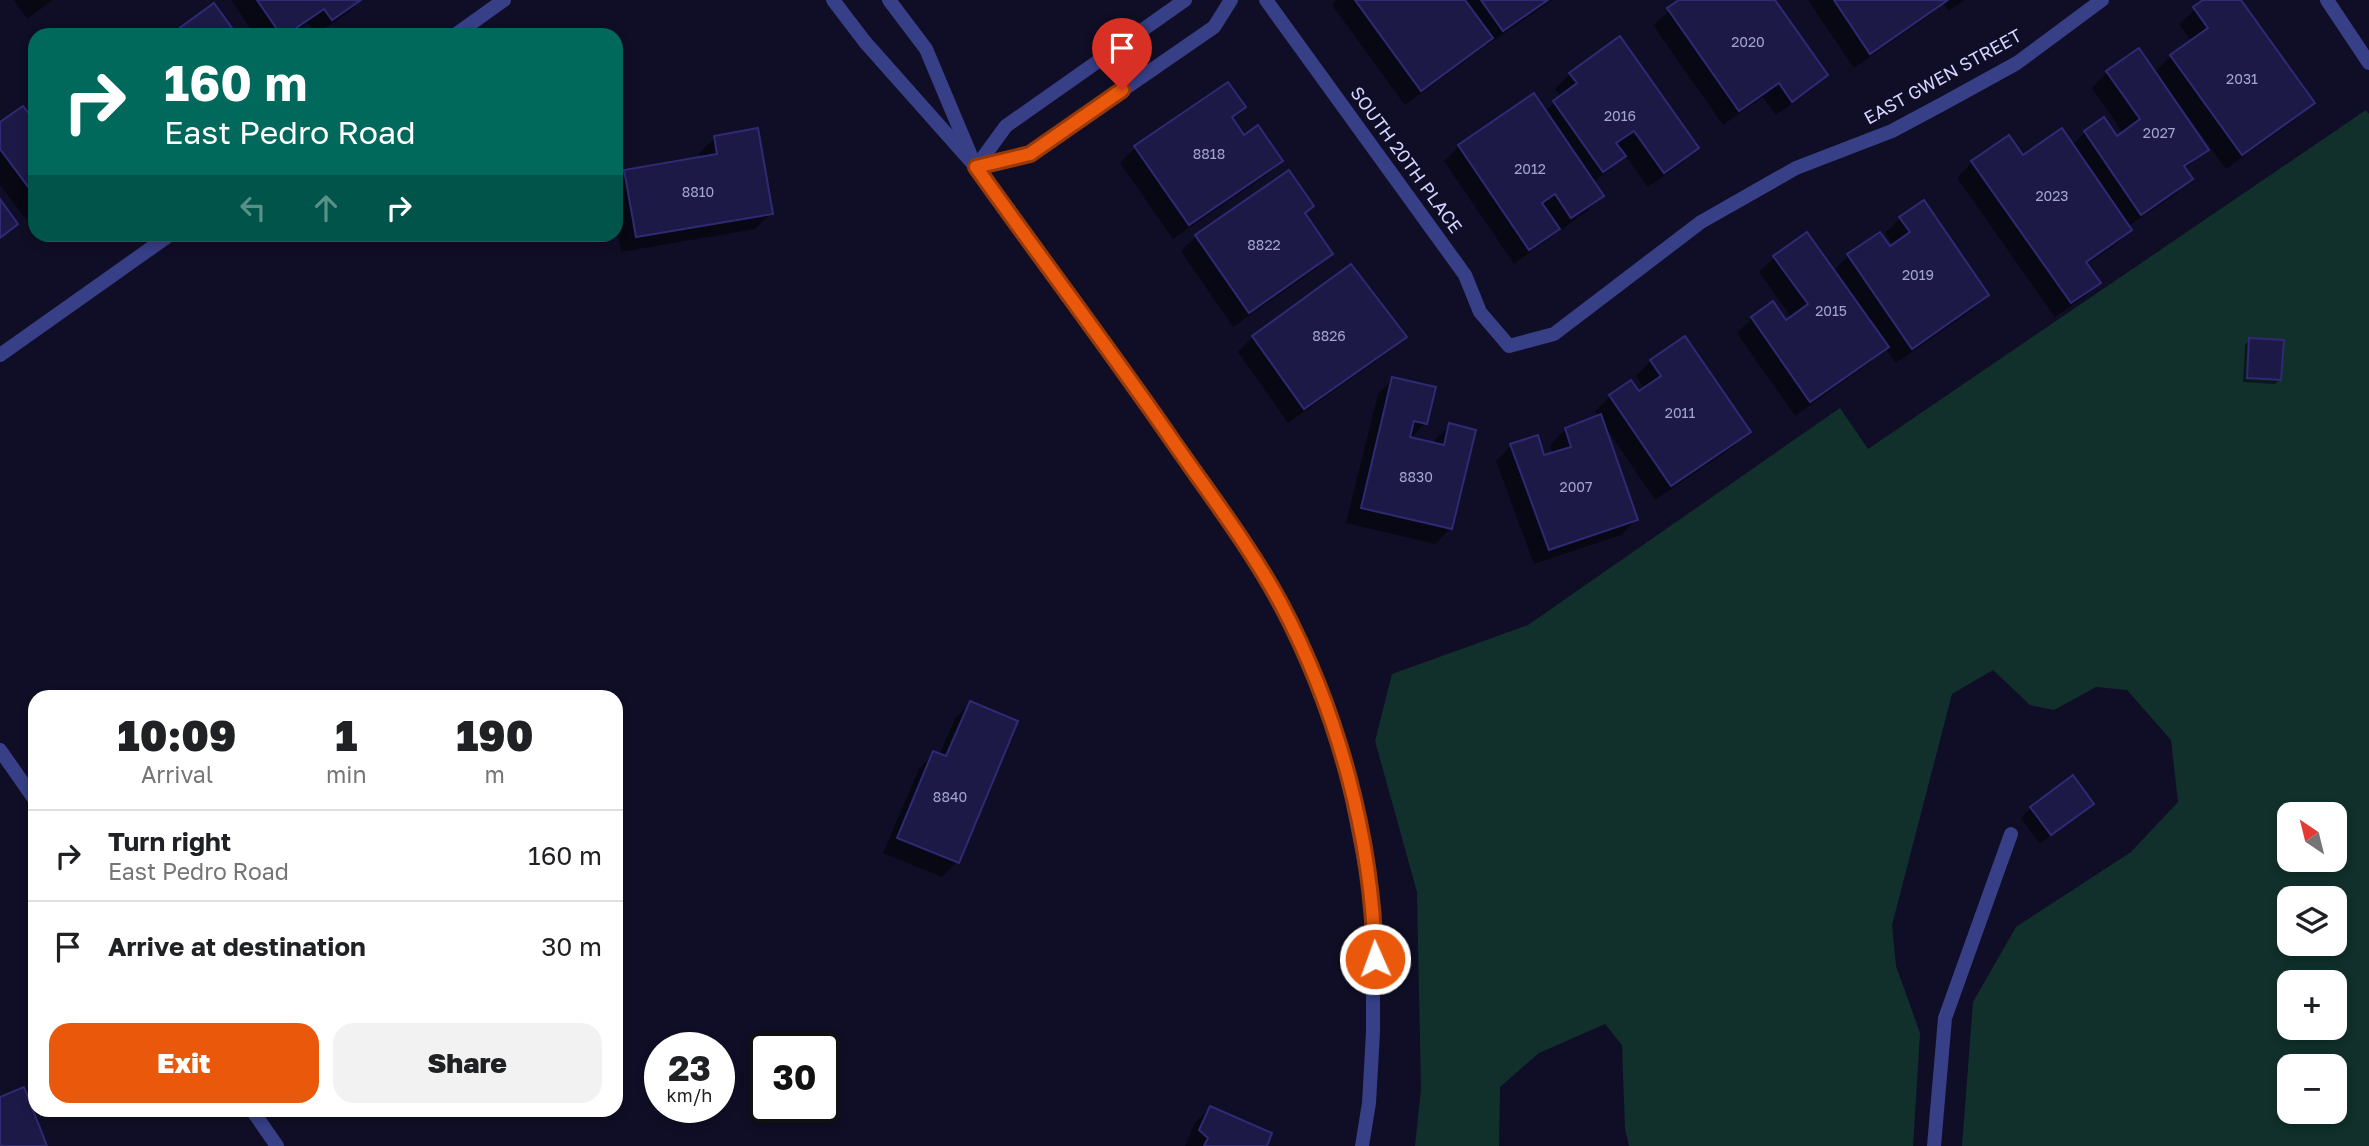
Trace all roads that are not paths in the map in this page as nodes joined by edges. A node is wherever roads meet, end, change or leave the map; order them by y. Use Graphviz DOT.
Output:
graph roads {
  1 [pos="505,0"];
  2 [pos="833,0"];
  3 [pos="890,0"];
  4 [pos="1185,0"];
  5 [pos="1231,0"];
  6 [pos="1266,0"];
  7 [pos="2102,0"];
  8 [pos="2327,0"];
  9 [pos="465,28"];
  10 [pos="2369,63"];
  11 [pos="976,167"];
  12 [pos="160,242"];
  13 [pos="1509,346"];
  14 [pos="0,355"];
  15 [pos="0,750"];
  16 [pos="28,790"];
  17 [pos="2011,834"];
  18 [pos="257,1117"];
  19 [pos="277,1146"];
  20 [pos="1362,1146"];
  21 [pos="1934,1146"];
  1 -- 9 [label="street"];
  2 -- 11 [label="street"];
  3 -- 11 [label="street"];
  4 -- 11 [label="street"];
  5 -- 11 [label="street"];
  6 -- 13 [label="street, SOUTH 20TH PLACE"];
  7 -- 13 [label="street, EAST GWEN STREET"];
  8 -- 10 [label="street"];
  11 -- 20 [label="street"];
  12 -- 14 [label="street"];
  15 -- 16 [label="street"];
  17 -- 21 [label="street"];
  18 -- 19 [label="street"];
}
